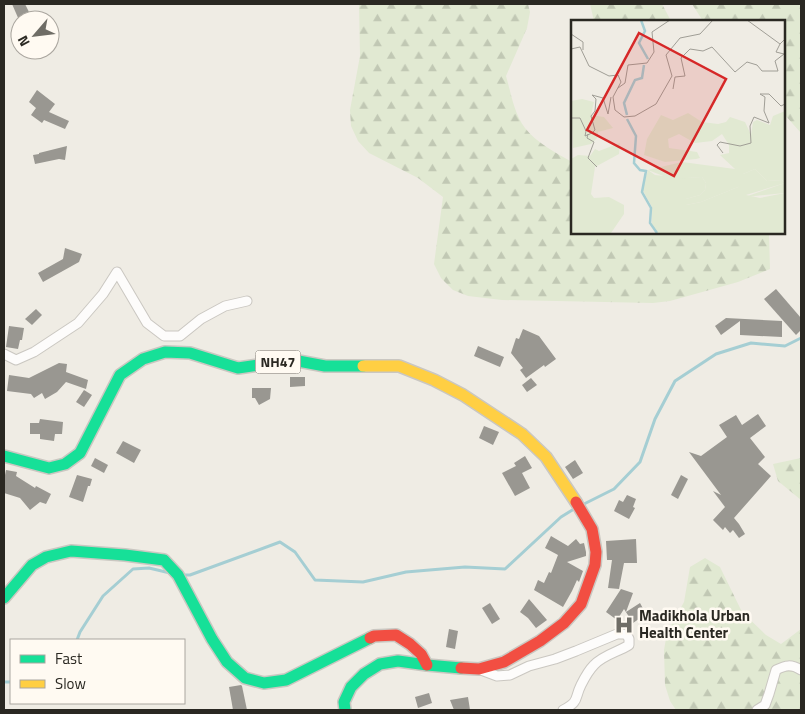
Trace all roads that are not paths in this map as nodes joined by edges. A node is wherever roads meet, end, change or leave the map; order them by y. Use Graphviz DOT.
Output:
graph roads {
  1 [pos="247,301"];
  2 [pos="4,354"];
  3 [pos="4,456"];
  4 [pos="4,598"];
  5 [pos="427,665"];
  6 [pos="478,669"];
  7 [pos="801,670"];
  8 [pos="346,710"];
  9 [pos="563,710"];
  10 [pos="757,710"];
  1 -- 2 [label="street"];
  3 -- 6 [label="main road, NH47"];
  4 -- 5 [label="main road"];
  5 -- 6 [label="main road, NH47"];
  5 -- 8 [label="main road, NH47"];
  6 -- 9 [label="street"];
  7 -- 10 [label="street"];
}
